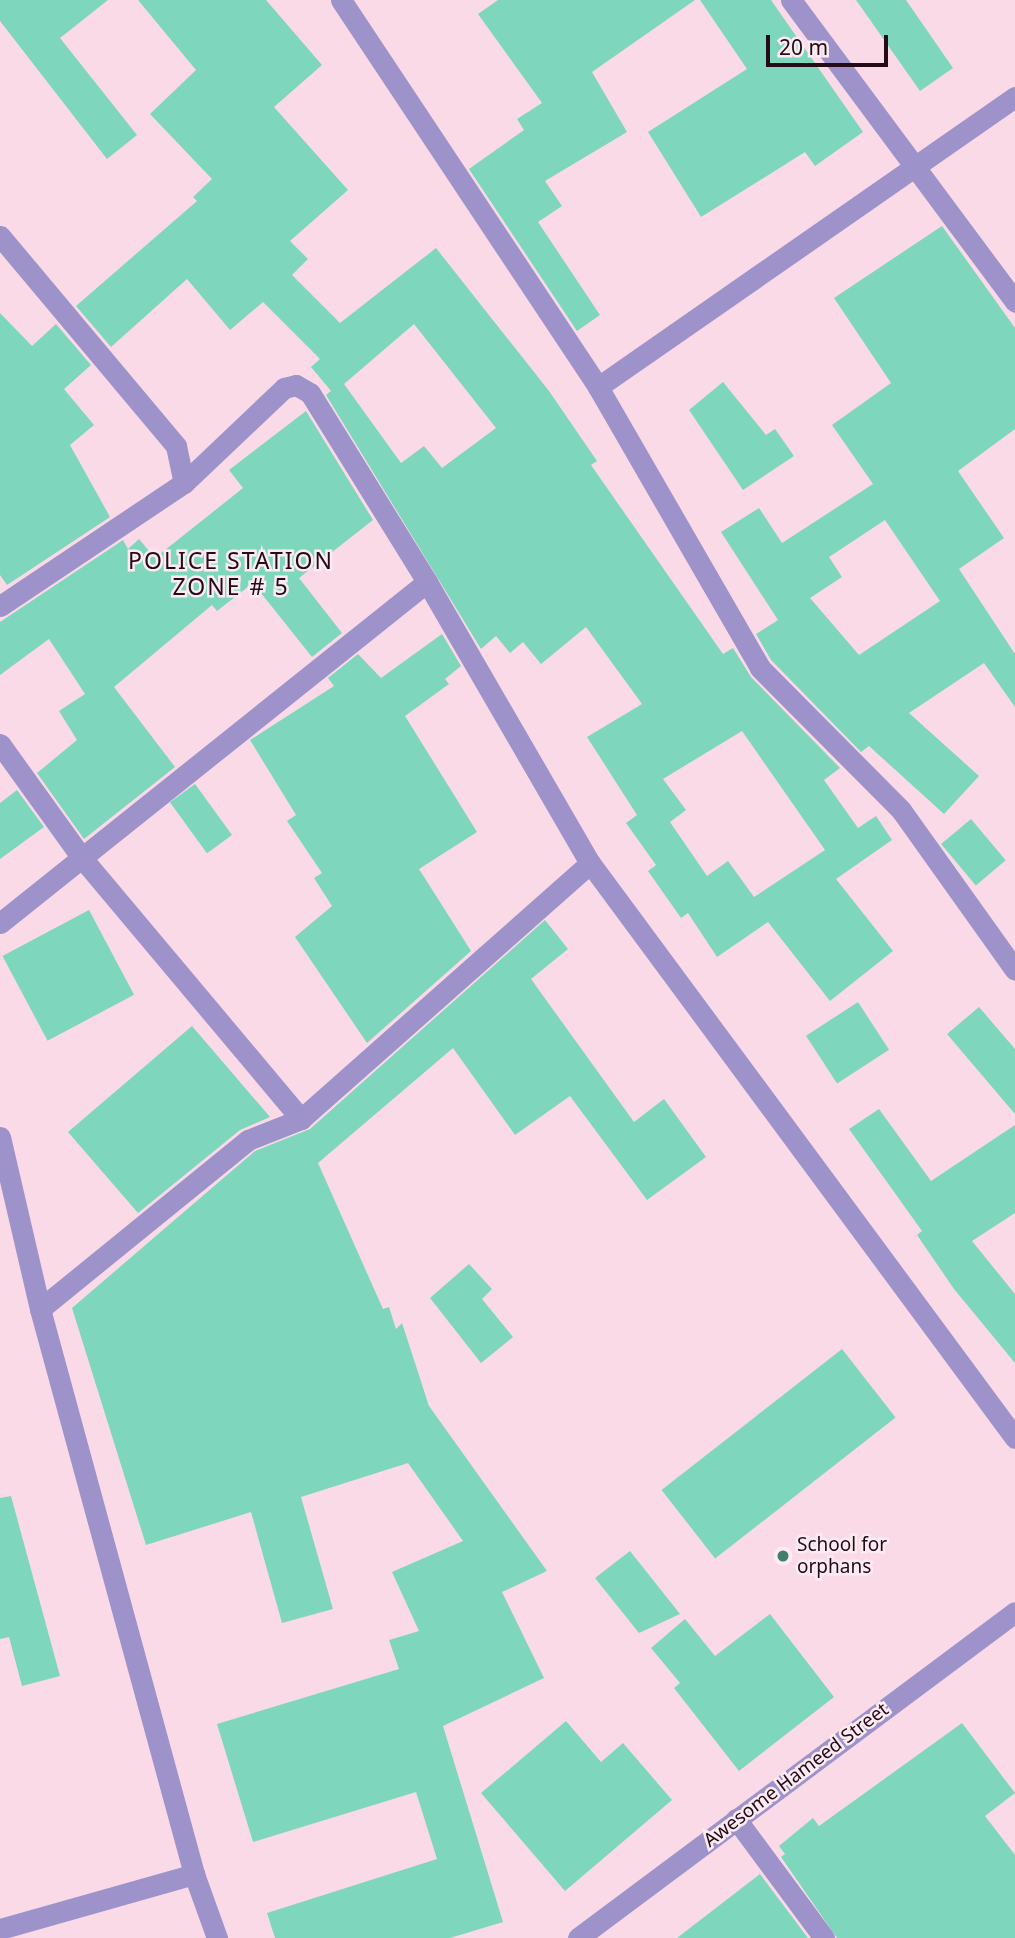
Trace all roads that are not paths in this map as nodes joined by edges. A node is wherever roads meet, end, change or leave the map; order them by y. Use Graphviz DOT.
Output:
graph roads {
  1 [pos="341,0"];
  2 [pos="791,0"];
  3 [pos="1015,97"];
  4 [pos="913,169"];
  5 [pos="0,236"];
  6 [pos="1015,302"];
  7 [pos="598,387"];
  8 [pos="184,483"];
  9 [pos="427,582"];
  10 [pos="0,606"];
  11 [pos="0,744"];
  12 [pos="82,858"];
  13 [pos="590,863"];
  14 [pos="0,923"];
  15 [pos="1015,970"];
  16 [pos="301,1119"];
  17 [pos="0,1137"];
  18 [pos="40,1309"];
  19 [pos="1015,1438"];
  20 [pos="1015,1612"];
  21 [pos="736,1819"];
  22 [pos="194,1874"];
  23 [pos="0,1929"];
  24 [pos="217,1938"];
  25 [pos="578,1938"];
  26 [pos="824,1938"];
  1 -- 7 [label="street"];
  2 -- 4 [label="street"];
  3 -- 4 [label="street"];
  4 -- 6 [label="street"];
  4 -- 7 [label="street"];
  5 -- 8 [label="street"];
  7 -- 15 [label="street"];
  8 -- 9 [label="street"];
  8 -- 10 [label="street"];
  9 -- 12 [label="street"];
  9 -- 13 [label="street"];
  11 -- 12 [label="street"];
  12 -- 14 [label="street"];
  12 -- 16 [label="street"];
  13 -- 16 [label="street"];
  13 -- 19 [label="street"];
  16 -- 18 [label="street"];
  17 -- 18 [label="street"];
  18 -- 22 [label="street"];
  20 -- 21 [label="street, Awesome Hameed Street"];
  21 -- 25 [label="street, Awesome Hameed Street"];
  21 -- 26 [label="street"];
  22 -- 23 [label="street"];
  22 -- 24 [label="street"];
}
